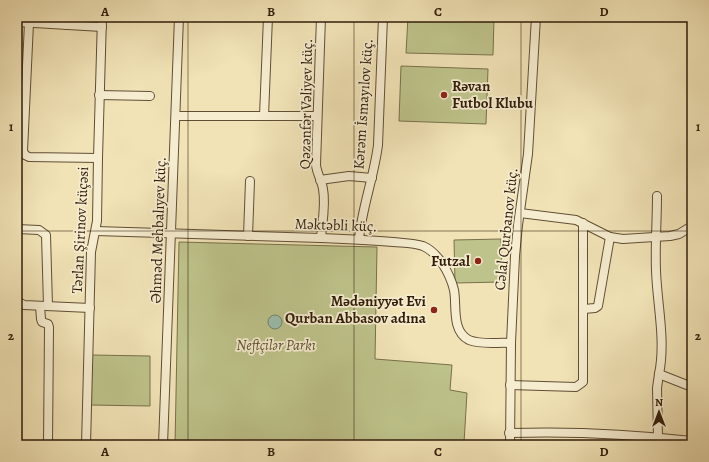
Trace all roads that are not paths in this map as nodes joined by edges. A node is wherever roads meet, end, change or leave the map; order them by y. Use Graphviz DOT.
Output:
graph roads {
  1 [pos="102,17"];
  2 [pos="179,17"];
  3 [pos="268,17"];
  4 [pos="321,17"];
  5 [pos="383,17"];
  6 [pos="536,17"];
  7 [pos="22,21"];
  8 [pos="66,21"];
  9 [pos="102,27"];
  10 [pos="99,95"];
  11 [pos="150,96"];
  12 [pos="176,116"];
  13 [pos="264,116"];
  14 [pos="317,116"];
  15 [pos="98,158"];
  16 [pos="372,178"];
  17 [pos="320,180"];
  18 [pos="250,181"];
  19 [pos="657,196"];
  20 [pos="520,213"];
  21 [pos="583,223"];
  22 [pos="17,229"];
  23 [pos="691,229"];
  24 [pos="96,230"];
  25 [pos="172,233"];
  26 [pos="248,236"];
  27 [pos="610,237"];
  28 [pos="657,237"];
  29 [pos="321,238"];
  30 [pos="359,239"];
  31 [pos="17,301"];
  32 [pos="44,306"];
  33 [pos="90,308"];
  34 [pos="584,309"];
  35 [pos="511,342"];
  36 [pos="659,374"];
  37 [pos="510,385"];
  38 [pos="692,387"];
  39 [pos="509,433"];
  40 [pos="658,437"];
  41 [pos="692,441"];
  42 [pos="48,445"];
  43 [pos="86,445"];
  44 [pos="163,445"];
  45 [pos="510,445"];
  1 -- 9 [label="street, Tərlan Şirinov küçəsi"];
  2 -- 12 [label="street, Əhməd Mehbalıyev küç."];
  3 -- 13 [label="street"];
  4 -- 14 [label="street, Qəzənfər Vəliyev küç."];
  5 -- 16 [label="street, Kərəm İsmayılov küç."];
  6 -- 20 [label="street, Cəlal Qurbanov küç."];
  7 -- 8 [label="street"];
  7 -- 15 [label="street"];
  8 -- 9 [label="street"];
  9 -- 10 [label="street, Tərlan Şirinov küçəsi"];
  10 -- 11 [label="street"];
  10 -- 15 [label="street, Tərlan Şirinov küçəsi"];
  12 -- 13 [label="street"];
  12 -- 25 [label="street, Əhməd Mehbalıyev küç."];
  13 -- 14 [label="street"];
  14 -- 17 [label="street, Qəzənfər Vəliyev küç."];
  15 -- 24 [label="street, Tərlan Şirinov küçəsi"];
  16 -- 17 [label="street"];
  16 -- 30 [label="street, Kərəm İsmayılov küç."];
  17 -- 29 [label="street, Qəzənfər Vəliyev küç."];
  18 -- 26 [label="street"];
  19 -- 28 [label="street"];
  20 -- 21 [label="street"];
  20 -- 35 [label="street, Cəlal Qurbanov küç."];
  21 -- 27 [label="street"];
  21 -- 34 [label="street"];
  22 -- 32 [label="street"];
  23 -- 28 [label="street"];
  24 -- 25 [label="street, Məktəbli küç."];
  24 -- 33 [label="street, Tərlan Şirinov küçəsi"];
  25 -- 26 [label="street, Məktəbli küç."];
  25 -- 44 [label="street, Əhməd Mehbalıyev küç."];
  26 -- 29 [label="street, Məktəbli küç."];
  27 -- 28 [label="street"];
  27 -- 34 [label="street"];
  28 -- 36 [label="street"];
  29 -- 30 [label="street, Məktəbli küç."];
  30 -- 35 [label="street, Məktəbli küç."];
  31 -- 32 [label="street"];
  32 -- 33 [label="street"];
  32 -- 42 [label="street"];
  33 -- 43 [label="street, Tərlan Şirinov küçəsi"];
  34 -- 37 [label="street"];
  35 -- 37 [label="street, Cəlal Qurbanov küç."];
  36 -- 38 [label="street"];
  36 -- 40 [label="street"];
  37 -- 39 [label="street, Cəlal Qurbanov küç."];
  39 -- 40 [label="street"];
  39 -- 45 [label="street, Cəlal Qurbanov küç."];
  40 -- 41 [label="street"];
}
